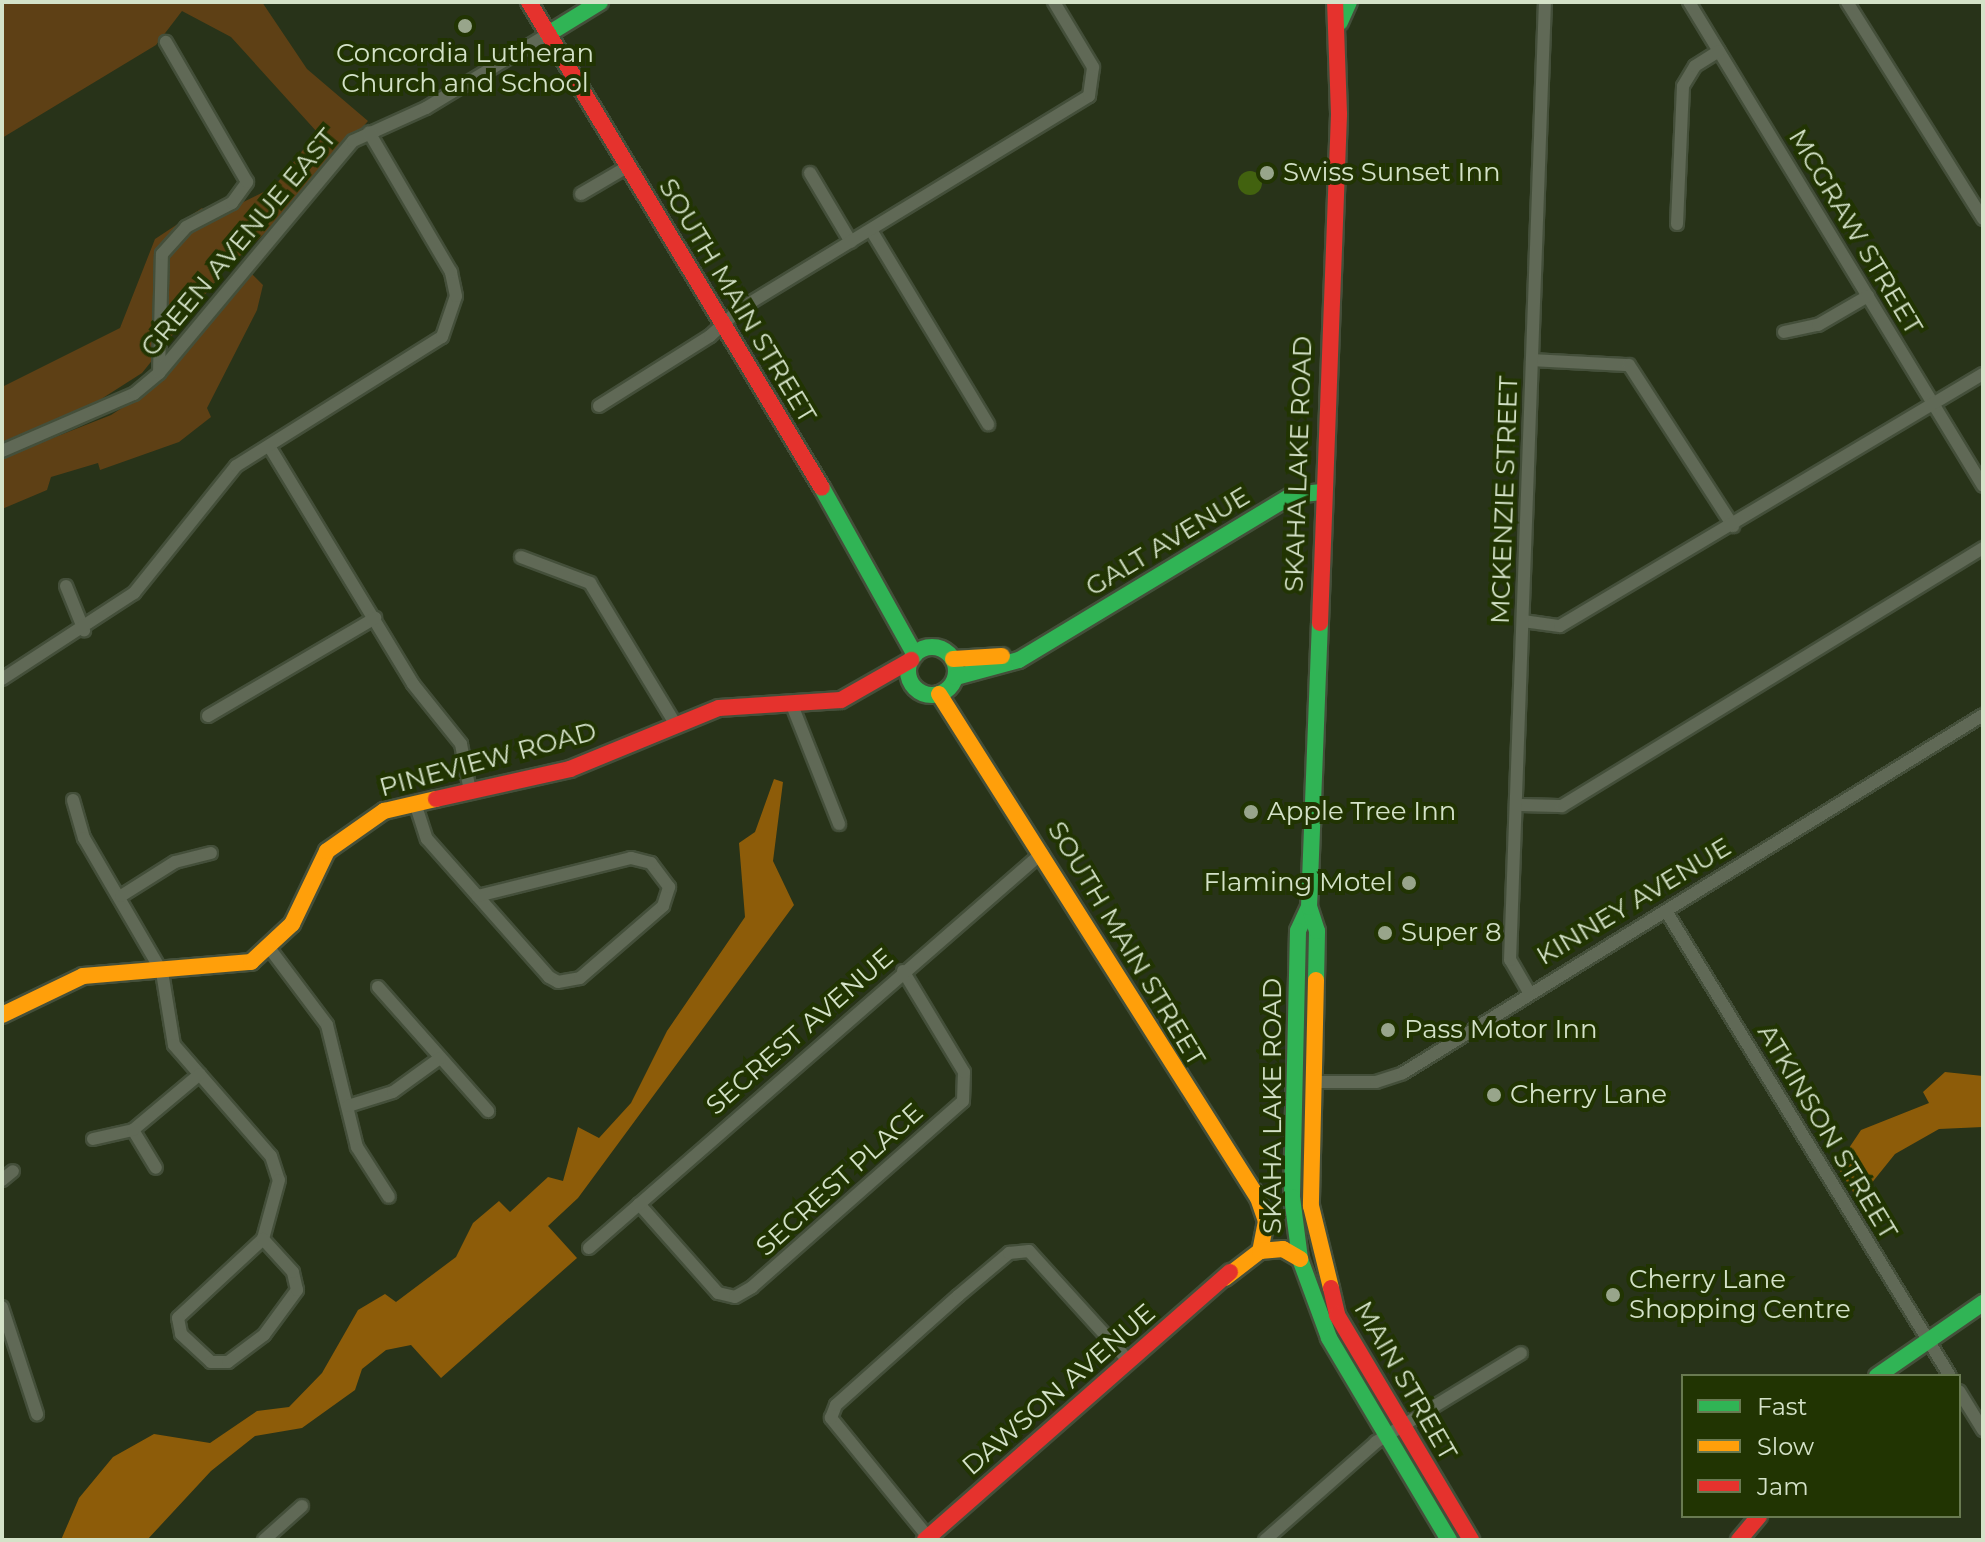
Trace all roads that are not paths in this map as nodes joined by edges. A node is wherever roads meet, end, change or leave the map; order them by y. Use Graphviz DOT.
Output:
graph roads {
  1 [pos="529,2"];
  2 [pos="600,2"];
  3 [pos="1054,2"];
  4 [pos="1335,2"];
  5 [pos="1349,2"];
  6 [pos="1545,2"];
  7 [pos="1689,2"];
  8 [pos="1847,2"];
  9 [pos="1340,22"];
  10 [pos="548,34"];
  11 [pos="166,42"];
  12 [pos="1719,51"];
  13 [pos="369,132"];
  14 [pos="627,167"];
  15 [pos="810,173"];
  16 [pos="581,194"];
  17 [pos="1983,219"];
  18 [pos="1677,224"];
  19 [pos="871,230"];
  20 [pos="851,242"];
  21 [pos="1868,296"];
  22 [pos="722,322"];
  23 [pos="1784,332"];
  24 [pos="1532,360"];
  25 [pos="159,373"];
  26 [pos="1983,374"];
  27 [pos="1934,405"];
  28 [pos="599,406"];
  29 [pos="988,424"];
  30 [pos="269,446"];
  31 [pos="2,451"];
  32 [pos="1983,486"];
  33 [pos="1322,492"];
  34 [pos="1288,498"];
  35 [pos="1322,513"];
  36 [pos="1733,526"];
  37 [pos="1983,548"];
  38 [pos="521,557"];
  39 [pos="66,586"];
  40 [pos="375,618"];
  41 [pos="1523,621"];
  42 [pos="904,625"];
  43 [pos="84,630"];
  44 [pos="1042,644"];
  45 [pos="932,647"];
  46 [pos="913,657"];
  47 [pos="953,659"];
  48 [pos="2,679"];
  49 [pos="955,680"];
  50 [pos="867,689"];
  51 [pos="916,689"];
  52 [pos="939,694"];
  53 [pos="792,705"];
  54 [pos="1983,715"];
  55 [pos="208,716"];
  56 [pos="676,725"];
  57 [pos="965,725"];
  58 [pos="470,791"];
  59 [pos="73,800"];
  60 [pos="415,803"];
  61 [pos="1517,805"];
  62 [pos="839,824"];
  63 [pos="211,853"];
  64 [pos="1042,853"];
  65 [pos="121,896"];
  66 [pos="478,896"];
  67 [pos="1309,907"];
  68 [pos="1666,911"];
  69 [pos="270,949"];
  70 [pos="903,971"];
  71 [pos="162,972"];
  72 [pos="378,987"];
  73 [pos="1530,994"];
  74 [pos="2,1015"];
  75 [pos="440,1058"];
  76 [pos="200,1074"];
  77 [pos="1296,1081"];
  78 [pos="1315,1082"];
  79 [pos="348,1106"];
  80 [pos="488,1111"];
  81 [pos="133,1130"];
  82 [pos="93,1139"];
  83 [pos="156,1168"];
  84 [pos="13,1171"];
  85 [pos="2,1180"];
  86 [pos="389,1197"];
  87 [pos="639,1204"];
  88 [pos="1315,1238"];
  89 [pos="263,1239"];
  90 [pos="1259,1245"];
  91 [pos="589,1248"];
  92 [pos="1300,1259"];
  93 [pos="1983,1303"];
  94 [pos="3,1315"];
  95 [pos="1926,1337"];
  96 [pos="1521,1353"];
  97 [pos="1128,1360"];
  98 [pos="1880,1374"];
  99 [pos="1949,1374"];
  100 [pos="1961,1394"];
  101 [pos="37,1414"];
  102 [pos="1400,1424"];
  103 [pos="1983,1430"];
  104 [pos="1385,1435"];
  105 [pos="302,1506"];
  106 [pos="1757,1518"];
  107 [pos="926,1539"];
  108 [pos="264,1540"];
  109 [pos="1265,1540"];
  110 [pos="1449,1540"];
  111 [pos="1471,1540"];
  112 [pos="1739,1540"];
  1 -- 10 [label="street, SOUTH MAIN STREET"];
  2 -- 10 [label="street"];
  3 -- 19 [label="street"];
  4 -- 9 [label="street, SKAHA LAKE ROAD"];
  5 -- 9 [label="street, SKAHA LAKE ROAD"];
  6 -- 24 [label="street, MCKENZIE STREET"];
  7 -- 12 [label="street, MCGRAW STREET"];
  8 -- 17 [label="street"];
  9 -- 33 [label="street, SKAHA LAKE ROAD"];
  10 -- 13 [label="street, GREEN AVENUE EAST"];
  10 -- 14 [label="street, SOUTH MAIN STREET"];
  11 -- 25 [label="street"];
  12 -- 18 [label="street"];
  12 -- 21 [label="street, MCGRAW STREET"];
  13 -- 25 [label="street, GREEN AVENUE EAST"];
  13 -- 30 [label="street"];
  14 -- 16 [label="street"];
  14 -- 22 [label="street, SOUTH MAIN STREET"];
  15 -- 20 [label="street"];
  19 -- 20 [label="street"];
  19 -- 29 [label="street"];
  20 -- 22 [label="street"];
  21 -- 23 [label="street"];
  21 -- 27 [label="street, MCGRAW STREET"];
  22 -- 28 [label="street"];
  22 -- 42 [label="street, SOUTH MAIN STREET"];
  24 -- 36 [label="street"];
  24 -- 41 [label="street, MCKENZIE STREET"];
  25 -- 31 [label="street, GREEN AVENUE EAST"];
  26 -- 27 [label="street"];
  27 -- 32 [label="street, MCGRAW STREET"];
  27 -- 36 [label="street"];
  30 -- 40 [label="street"];
  30 -- 43 [label="street"];
  33 -- 34 [label="street, GALT AVENUE"];
  33 -- 35 [label="street, SKAHA LAKE ROAD"];
  34 -- 35 [label="street"];
  34 -- 44 [label="street, GALT AVENUE"];
  35 -- 67 [label="street, SKAHA LAKE ROAD"];
  36 -- 41 [label="street"];
  37 -- 61 [label="street"];
  38 -- 56 [label="street"];
  39 -- 43 [label="street"];
  40 -- 55 [label="street"];
  40 -- 58 [label="street"];
  41 -- 61 [label="street, MCKENZIE STREET"];
  42 -- 45 [label="street, SOUTH MAIN STREET"];
  42 -- 46 [label="street, SOUTH MAIN STREET"];
  43 -- 48 [label="street"];
  44 -- 47 [label="street, GALT AVENUE"];
  44 -- 49 [label="street, GALT AVENUE"];
  45 -- 46 [label="street"];
  45 -- 47 [label="street"];
  46 -- 50 [label="street, PINEVIEW ROAD"];
  46 -- 51 [label="street"];
  47 -- 49 [label="street"];
  49 -- 52 [label="street"];
  49 -- 57 [label="street, SOUTH MAIN STREET"];
  50 -- 51 [label="street, PINEVIEW ROAD"];
  50 -- 53 [label="street, PINEVIEW ROAD"];
  51 -- 52 [label="street"];
  52 -- 57 [label="street, SOUTH MAIN STREET"];
  53 -- 56 [label="street, PINEVIEW ROAD"];
  53 -- 62 [label="street"];
  54 -- 68 [label="street, KINNEY AVENUE"];
  56 -- 58 [label="street, PINEVIEW ROAD"];
  57 -- 64 [label="street, SOUTH MAIN STREET"];
  58 -- 60 [label="street, PINEVIEW ROAD"];
  59 -- 65 [label="street"];
  60 -- 66 [label="street"];
  60 -- 69 [label="street, PINEVIEW ROAD"];
  61 -- 73 [label="street, MCKENZIE STREET"];
  63 -- 65 [label="street"];
  64 -- 70 [label="street, SECREST AVENUE"];
  64 -- 90 [label="street, SOUTH MAIN STREET"];
  65 -- 71 [label="street"];
  66 -- 66 [label="street"];
  67 -- 77 [label="street, SKAHA LAKE ROAD"];
  67 -- 78 [label="street, SKAHA LAKE ROAD"];
  68 -- 73 [label="street, KINNEY AVENUE"];
  68 -- 95 [label="street, ATKINSON STREET"];
  69 -- 71 [label="street"];
  69 -- 79 [label="street"];
  70 -- 87 [label="street, SECREST AVENUE"];
  70 -- 87 [label="street, SECREST PLACE"];
  71 -- 74 [label="street"];
  71 -- 76 [label="street"];
  72 -- 75 [label="street"];
  73 -- 78 [label="street, KINNEY AVENUE"];
  75 -- 79 [label="street"];
  75 -- 80 [label="street"];
  76 -- 81 [label="street"];
  76 -- 89 [label="street"];
  77 -- 78 [label="street, KINNEY AVENUE"];
  77 -- 92 [label="street, SKAHA LAKE ROAD"];
  78 -- 88 [label="street, SKAHA LAKE ROAD"];
  79 -- 86 [label="street"];
  81 -- 82 [label="street"];
  81 -- 83 [label="street"];
  84 -- 85 [label="street"];
  87 -- 91 [label="street, SECREST AVENUE"];
  88 -- 102 [label="street, MAIN STREET"];
  89 -- 89 [label="street"];
  90 -- 92 [label="street"];
  90 -- 97 [label="street, DAWSON AVENUE"];
  92 -- 104 [label="street, MAIN STREET"];
  93 -- 95 [label="street"];
  94 -- 101 [label="street"];
  95 -- 98 [label="street"];
  95 -- 99 [label="street, ATKINSON STREET"];
  96 -- 102 [label="street"];
  97 -- 107 [label="street, DAWSON AVENUE"];
  97 -- 107 [label="street"];
  100 -- 103 [label="street"];
  102 -- 104 [label="street"];
  102 -- 111 [label="street, MAIN STREET"];
  104 -- 109 [label="street"];
  104 -- 110 [label="street, MAIN STREET"];
  105 -- 108 [label="street"];
  106 -- 112 [label="street"];
}
